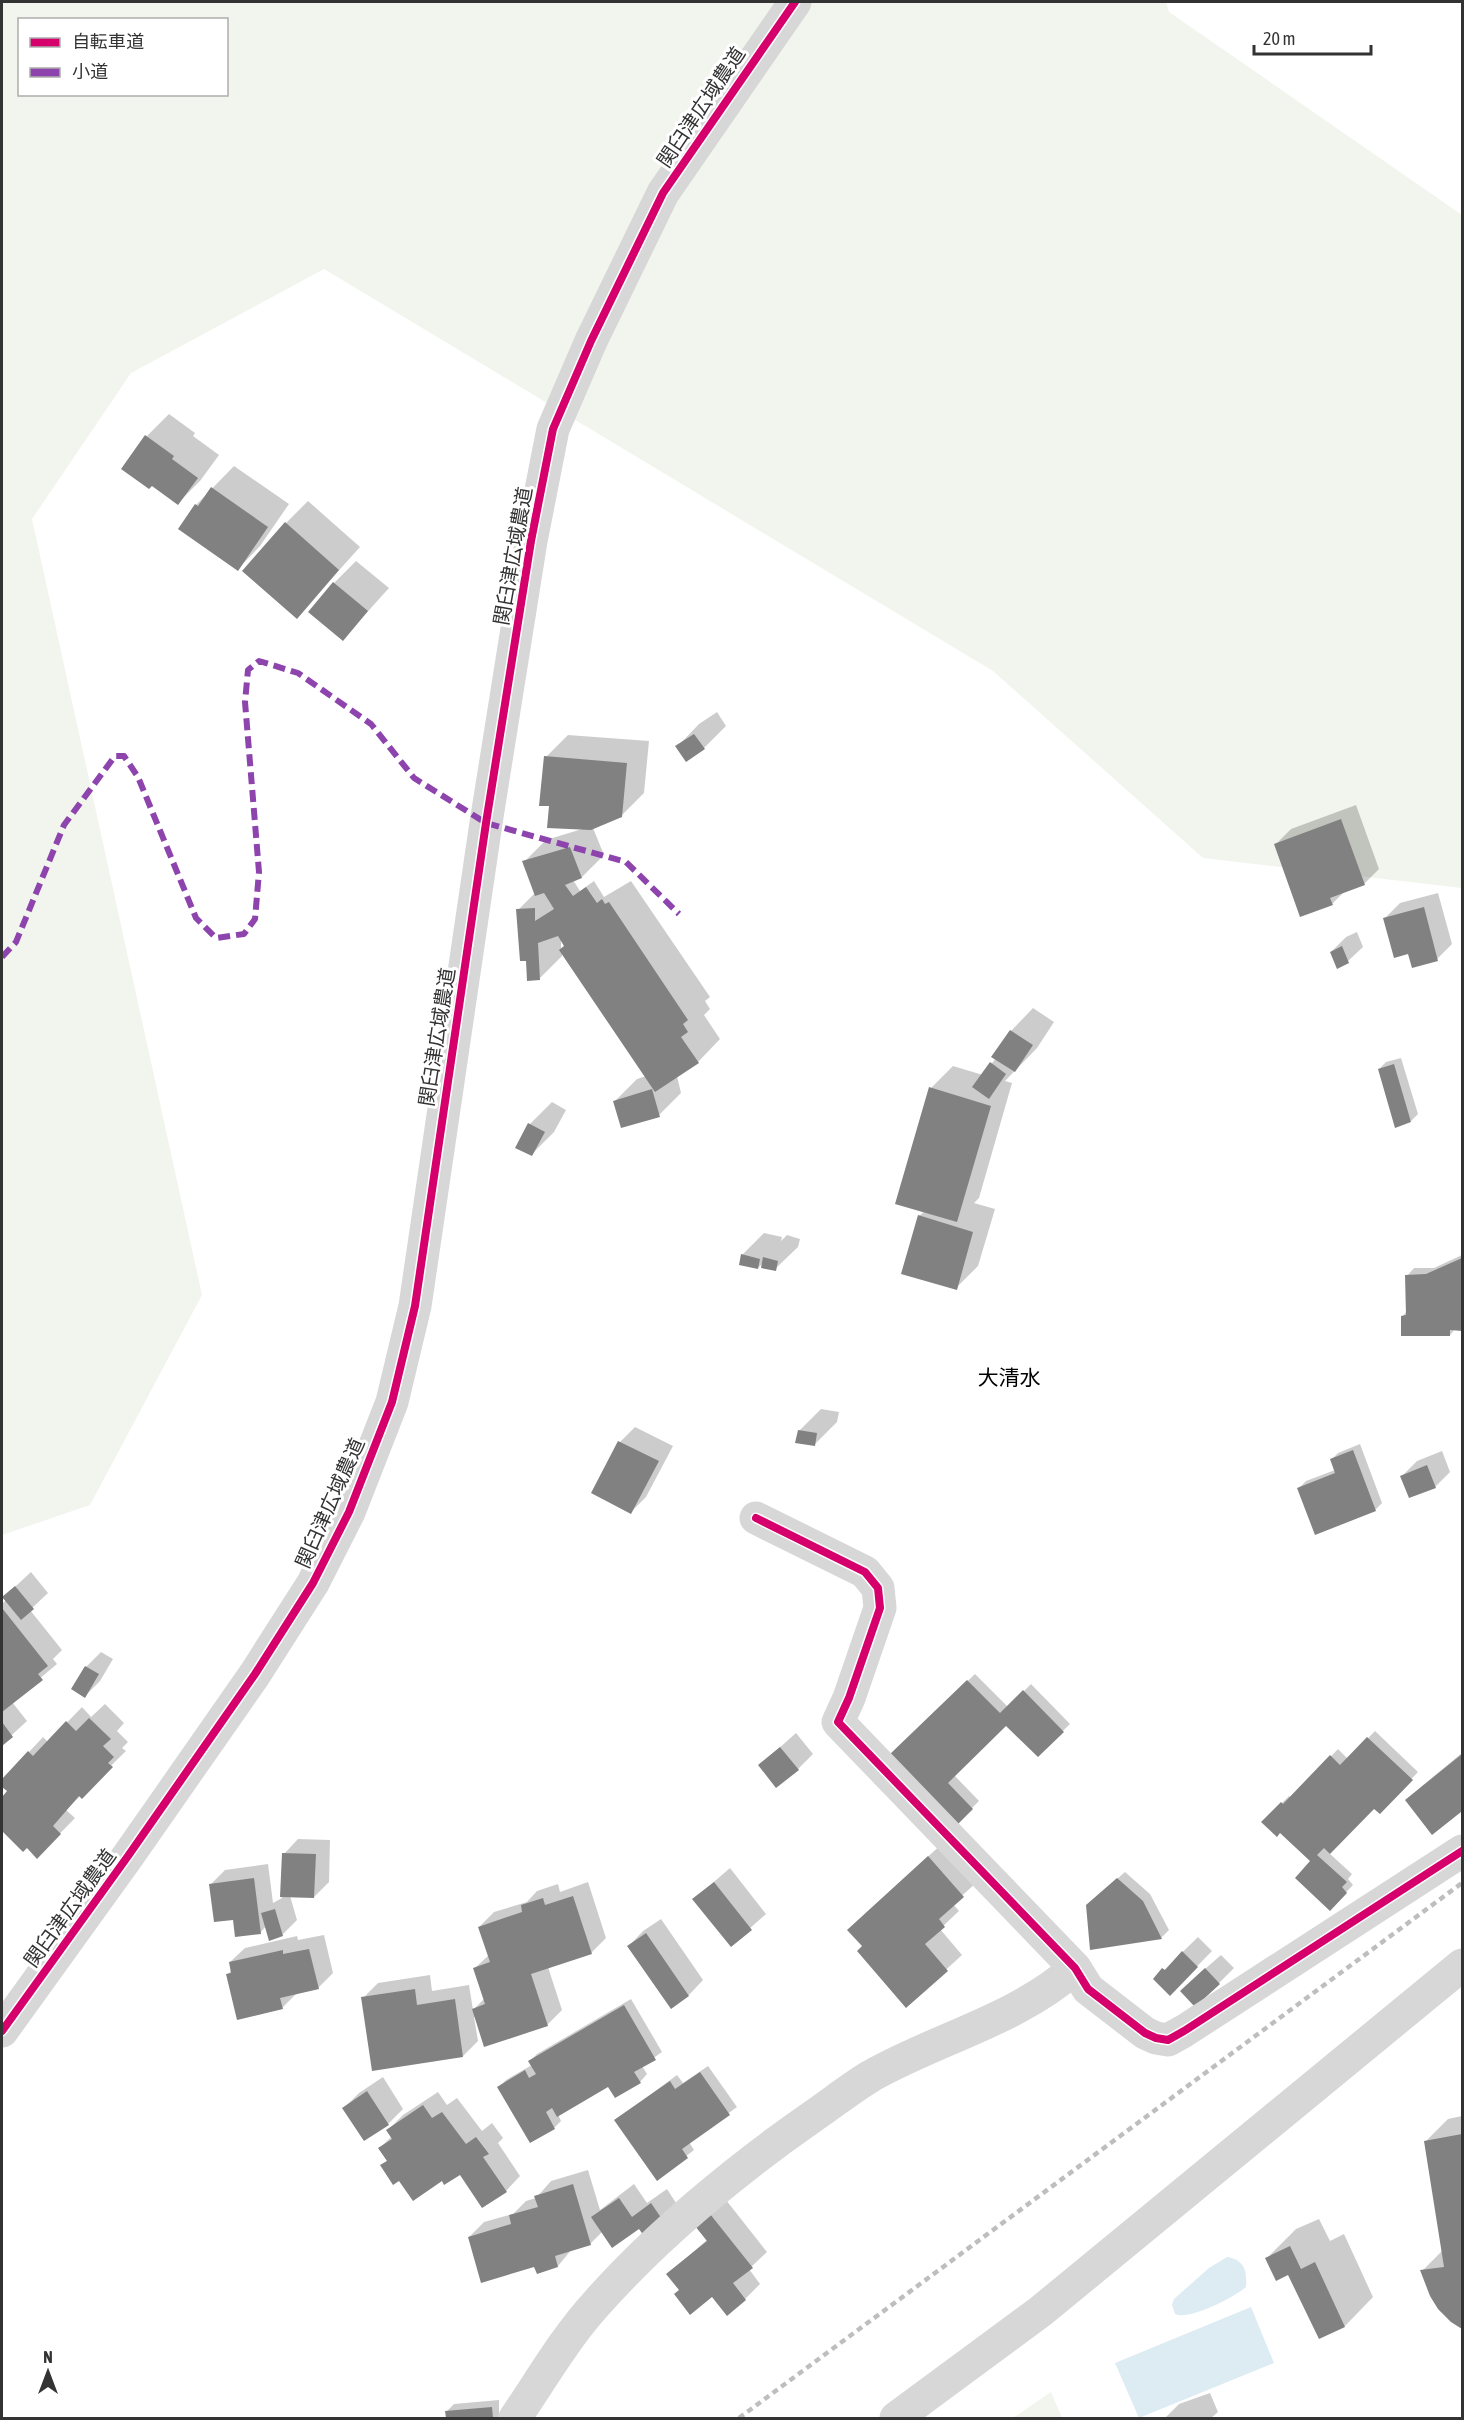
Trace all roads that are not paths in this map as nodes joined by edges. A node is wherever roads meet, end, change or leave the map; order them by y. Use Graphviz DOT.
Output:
graph roads {
  1 [pos="795,2"];
  2 [pos="756,1518"];
  3 [pos="1462,1851"];
  4 [pos="1462,1965"];
  5 [pos="1074,1968"];
  6 [pos="2,2031"];
  7 [pos="515,2418"];
  8 [pos="896,2418"];
  1 -- 6 [label="street, 関臼津広域農道"];
  2 -- 5 [label="street"];
  3 -- 5 [label="street"];
  4 -- 8 [label="street"];
  5 -- 7 [label="street"];
}
